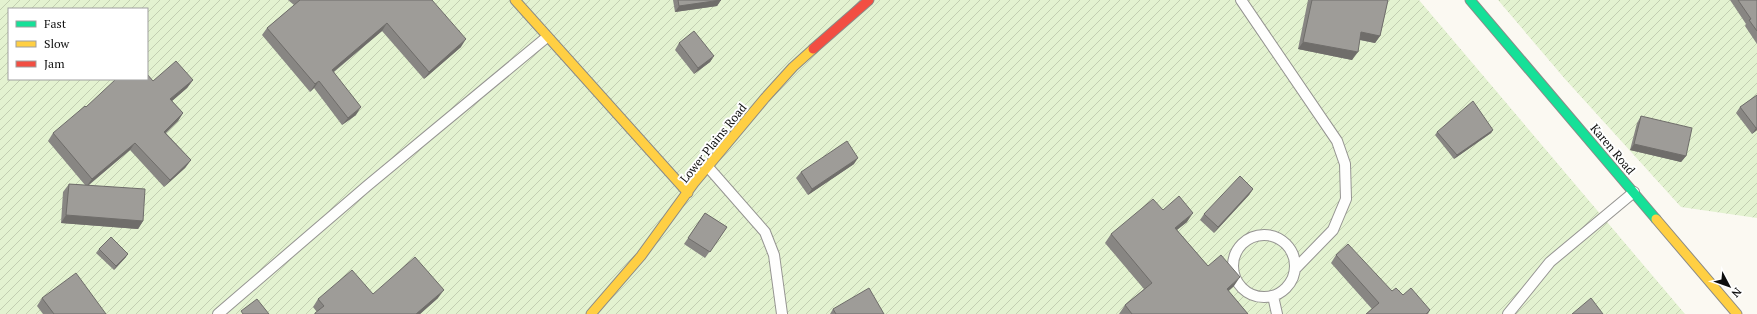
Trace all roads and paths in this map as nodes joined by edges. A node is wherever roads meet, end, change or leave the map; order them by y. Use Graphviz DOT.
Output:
graph roads {
  1 [pos="515,0"];
  2 [pos="868,0"];
  3 [pos="1241,0"];
  4 [pos="1470,0"];
  5 [pos="548,37"];
  6 [pos="708,167"];
  7 [pos="1634,192"];
  8 [pos="688,193"];
  9 [pos="1296,268"];
  10 [pos="1273,296"];
  11 [pos="218,314"];
  12 [pos="592,314"];
  13 [pos="782,314"];
  14 [pos="1277,314"];
  15 [pos="1508,314"];
  16 [pos="1737,314"];
  1 -- 5 [label="street"];
  2 -- 6 [label="street, Lower Plains Road"];
  3 -- 9 [label="lane"];
  4 -- 7 [label="street, Karen Road"];
  5 -- 8 [label="street"];
  5 -- 11 [label="lane"];
  6 -- 8 [label="street, Lower Plains Road"];
  6 -- 13 [label="lane"];
  7 -- 15 [label="lane"];
  7 -- 16 [label="street, Karen Road"];
  8 -- 12 [label="street, Lower Plains Road"];
  9 -- 10 [label="lane"];
  9 -- 10 [label="lane"];
  10 -- 14 [label="lane"];
}
